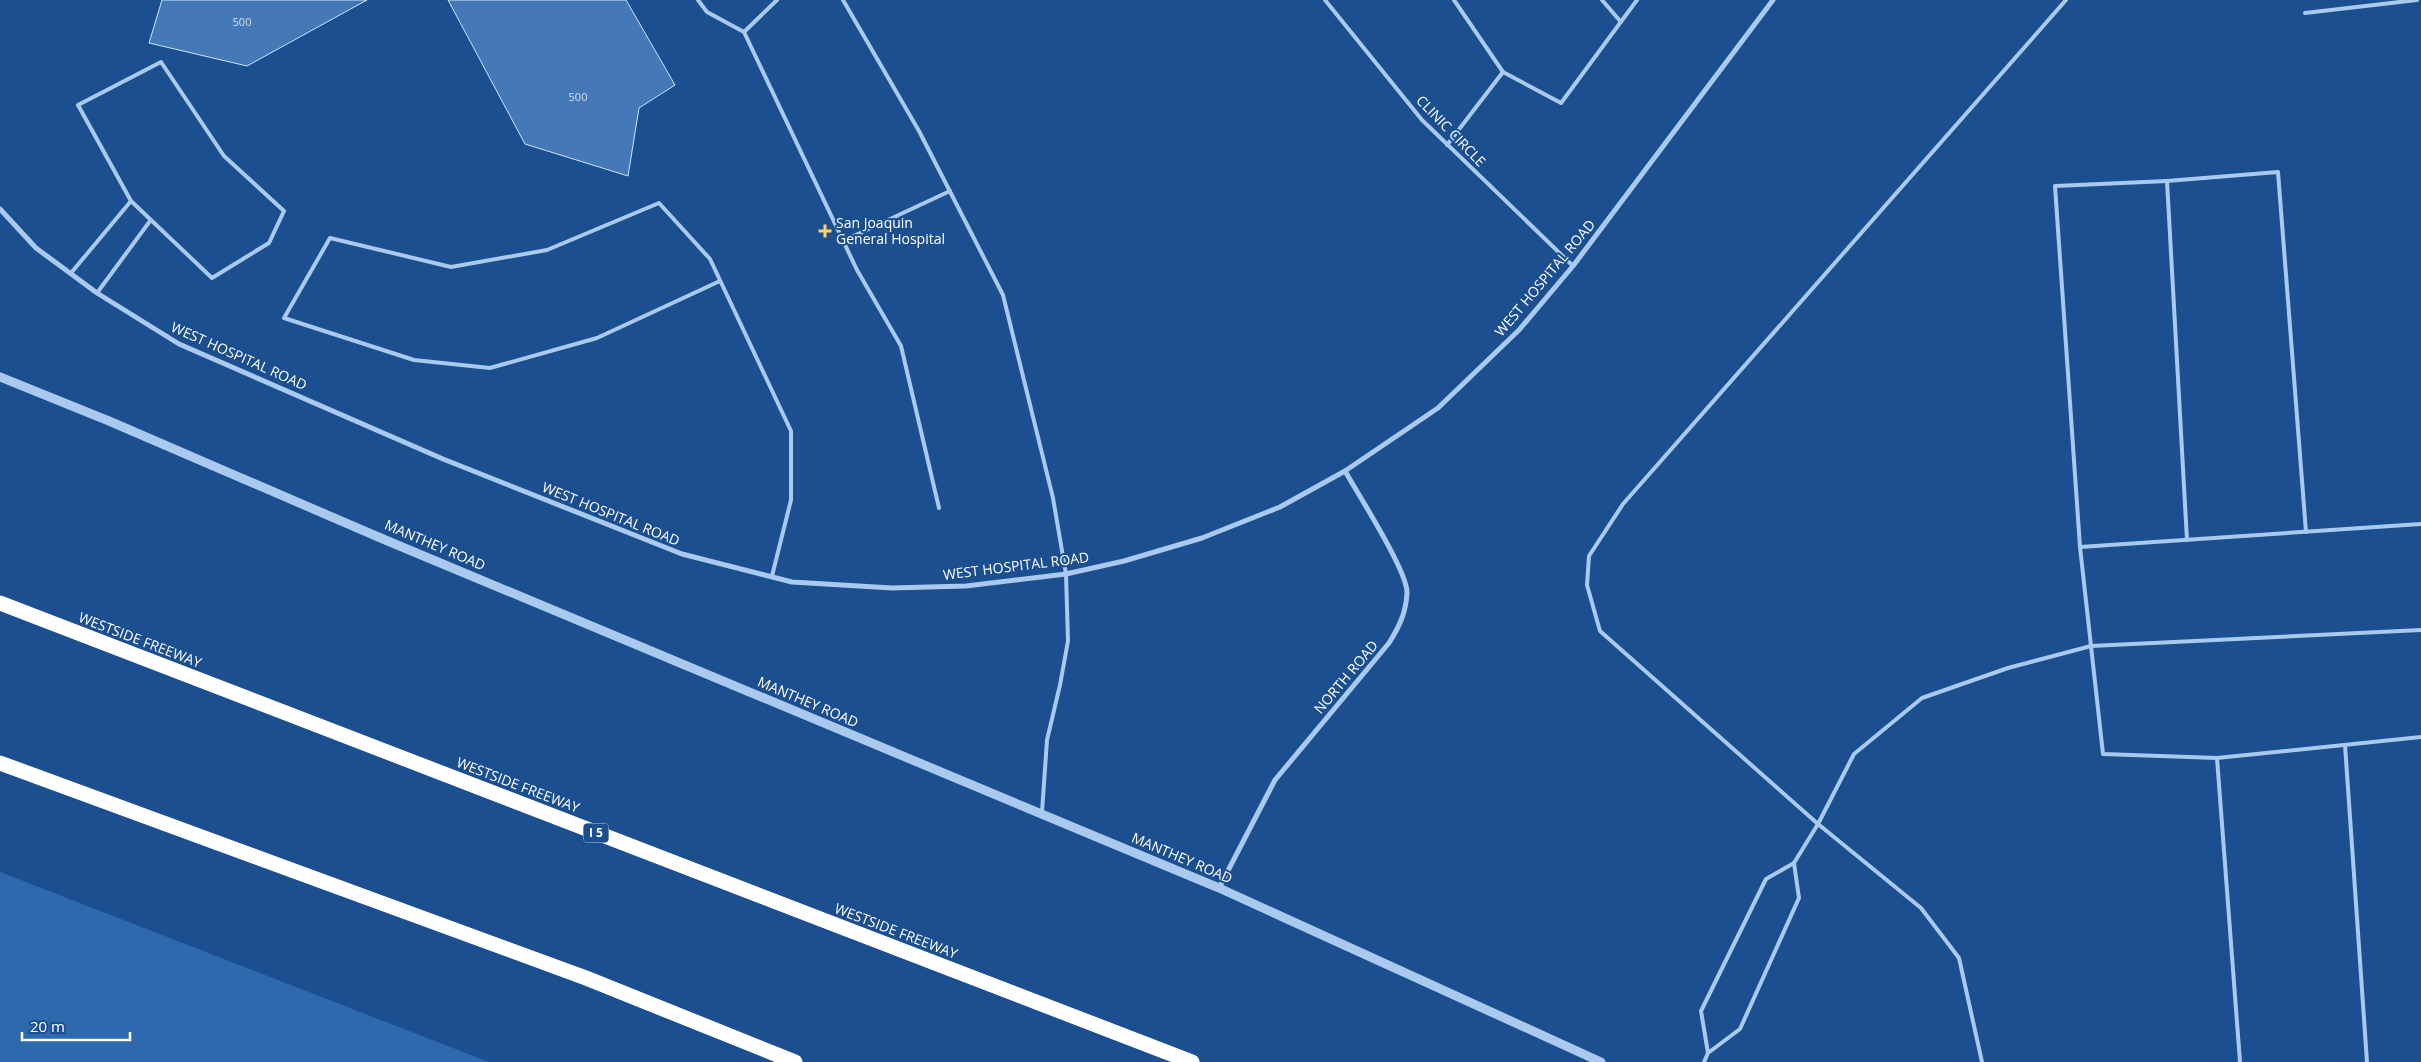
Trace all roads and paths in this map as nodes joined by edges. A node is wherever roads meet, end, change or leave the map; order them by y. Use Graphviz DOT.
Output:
graph roads {
  1 [pos="698,0"];
  2 [pos="777,0"];
  3 [pos="843,0"];
  4 [pos="1325,0"];
  5 [pos="1454,0"];
  6 [pos="1602,0"];
  7 [pos="1637,0"];
  8 [pos="1773,0"];
  9 [pos="2066,0"];
  10 [pos="2417,0"];
  11 [pos="2305,13"];
  12 [pos="1621,22"];
  13 [pos="744,32"];
  14 [pos="1503,72"];
  15 [pos="1447,145"];
  16 [pos="2167,181"];
  17 [pos="950,192"];
  18 [pos="131,201"];
  19 [pos="0,209"];
  20 [pos="150,221"];
  21 [pos="843,240"];
  22 [pos="1573,266"];
  23 [pos="71,273"];
  24 [pos="720,281"];
  25 [pos="97,293"];
  26 [pos="0,377"];
  27 [pos="1345,471"];
  28 [pos="939,508"];
  29 [pos="2421,524"];
  30 [pos="2306,532"];
  31 [pos="2187,540"];
  32 [pos="2080,547"];
  33 [pos="1066,574"];
  34 [pos="772,576"];
  35 [pos="0,603"];
  36 [pos="2421,630"];
  37 [pos="2091,646"];
  38 [pos="2421,737"];
  39 [pos="2345,745"];
  40 [pos="2217,758"];
  41 [pos="0,763"];
  42 [pos="1042,814"];
  43 [pos="1818,824"];
  44 [pos="1794,863"];
  45 [pos="1219,888"];
  46 [pos="1708,1053"];
  47 [pos="795,1062"];
  48 [pos="1192,1062"];
  49 [pos="1601,1062"];
  50 [pos="1704,1062"];
  51 [pos="1982,1062"];
  52 [pos="2240,1062"];
  53 [pos="2367,1062"];
  1 -- 13 [label="lane"];
  2 -- 13 [label="lane"];
  3 -- 17 [label="lane"];
  4 -- 15 [label="lane, CLINIC CIRCLE"];
  5 -- 14 [label="lane"];
  6 -- 12 [label="lane"];
  7 -- 12 [label="lane"];
  8 -- 22 [label="street, WEST HOSPITAL ROAD"];
  9 -- 43 [label="lane"];
  10 -- 11 [label="lane"];
  12 -- 14 [label="lane"];
  13 -- 21 [label="lane"];
  14 -- 15 [label="lane"];
  15 -- 22 [label="lane, CLINIC CIRCLE"];
  16 -- 30 [label="lane"];
  16 -- 31 [label="lane"];
  16 -- 32 [label="lane"];
  17 -- 21 [label="lane"];
  17 -- 33 [label="lane"];
  18 -- 20 [label="lane"];
  18 -- 20 [label="lane"];
  18 -- 23 [label="lane"];
  19 -- 23 [label="street, WEST HOSPITAL ROAD"];
  20 -- 25 [label="lane"];
  21 -- 28 [label="lane"];
  22 -- 27 [label="street, WEST HOSPITAL ROAD"];
  23 -- 25 [label="street, WEST HOSPITAL ROAD"];
  24 -- 24 [label="lane"];
  24 -- 34 [label="lane"];
  25 -- 34 [label="street, WEST HOSPITAL ROAD"];
  26 -- 42 [label="street, MANTHEY ROAD"];
  27 -- 33 [label="street, WEST HOSPITAL ROAD"];
  27 -- 45 [label="street, NORTH ROAD"];
  29 -- 30 [label="lane"];
  30 -- 31 [label="lane"];
  31 -- 32 [label="lane"];
  32 -- 37 [label="lane"];
  33 -- 34 [label="street, WEST HOSPITAL ROAD"];
  33 -- 42 [label="lane"];
  35 -- 48 [label="highway, WESTSIDE FREEWAY / I 5"];
  36 -- 37 [label="lane"];
  37 -- 40 [label="lane"];
  37 -- 43 [label="lane"];
  38 -- 39 [label="lane"];
  39 -- 40 [label="lane"];
  39 -- 53 [label="lane"];
  40 -- 52 [label="lane"];
  41 -- 47 [label="highway"];
  42 -- 45 [label="street, MANTHEY ROAD"];
  43 -- 44 [label="lane"];
  43 -- 51 [label="lane"];
  44 -- 46 [label="lane"];
  44 -- 46 [label="lane"];
  45 -- 49 [label="street, MANTHEY ROAD"];
  46 -- 50 [label="lane"];
}
